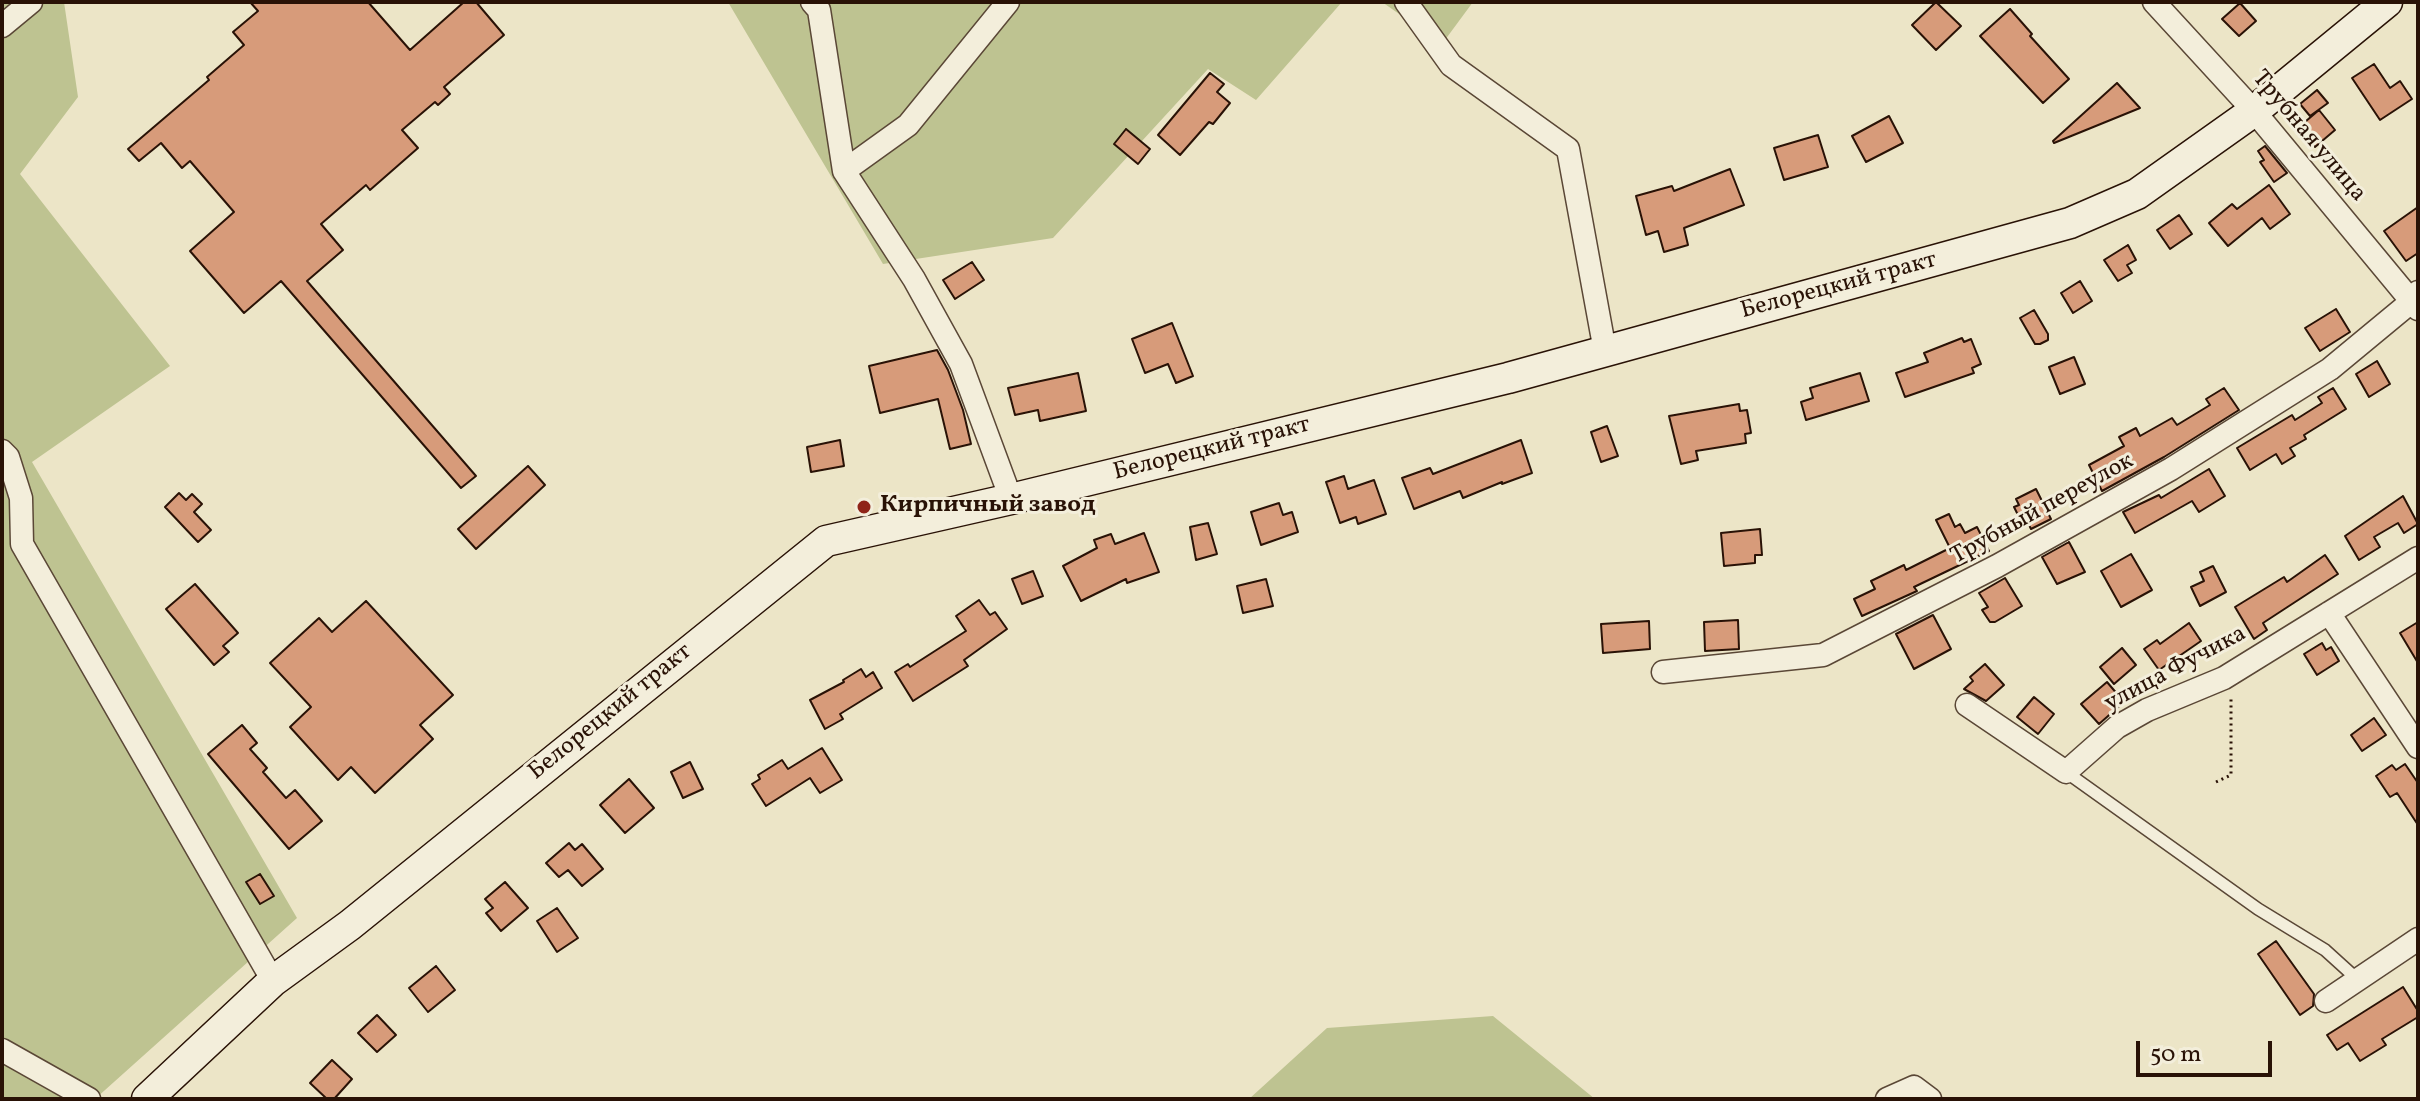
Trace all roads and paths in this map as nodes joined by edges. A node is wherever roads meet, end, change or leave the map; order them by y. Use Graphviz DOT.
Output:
graph roads {
  1 [pos="31,2"];
  2 [pos="812,2"];
  3 [pos="1008,2"];
  4 [pos="1406,2"];
  5 [pos="2154,2"];
  6 [pos="2387,2"];
  7 [pos="2,26"];
  8 [pos="2254,111"];
  9 [pos="844,171"];
  10 [pos="2416,301"];
  11 [pos="1605,351"];
  12 [pos="2,451"];
  13 [pos="1011,499"];
  14 [pos="2418,558"];
  15 [pos="2329,613"];
  16 [pos="1663,672"];
  17 [pos="2231,698"];
  18 [pos="1967,705"];
  19 [pos="2418,747"];
  20 [pos="2066,772"];
  21 [pos="2216,782"];
  22 [pos="2418,939"];
  23 [pos="2357,979"];
  24 [pos="273,981"];
  25 [pos="2326,1001"];
  26 [pos="2,1050"];
  27 [pos="89,1099"];
  28 [pos="147,1099"];
  29 [pos="1887,1099"];
  30 [pos="1930,1099"];
  1 -- 7 [label="street"];
  2 -- 9 [label="street"];
  3 -- 9 [label="street"];
  4 -- 11 [label="street"];
  5 -- 8 [label="street, Трубная улица"];
  6 -- 8 [label="street, Белорецкий тракт"];
  8 -- 10 [label="street, Трубная улица"];
  8 -- 11 [label="street, Белорецкий тракт"];
  9 -- 13 [label="street"];
  10 -- 16 [label="street, Трубный переулок"];
  11 -- 13 [label="street, Белорецкий тракт"];
  12 -- 24 [label="street"];
  13 -- 24 [label="street, Белорецкий тракт"];
  14 -- 15 [label="street, улица Фучика"];
  15 -- 19 [label="street"];
  15 -- 20 [label="street, улица Фучика"];
  17 -- 21 [label="path"];
  18 -- 20 [label="street"];
  20 -- 23 [label="lane"];
  22 -- 23 [label="street"];
  23 -- 25 [label="street"];
  24 -- 28 [label="street, Белорецкий тракт"];
  26 -- 27 [label="street"];
  29 -- 30 [label="street"];
}
